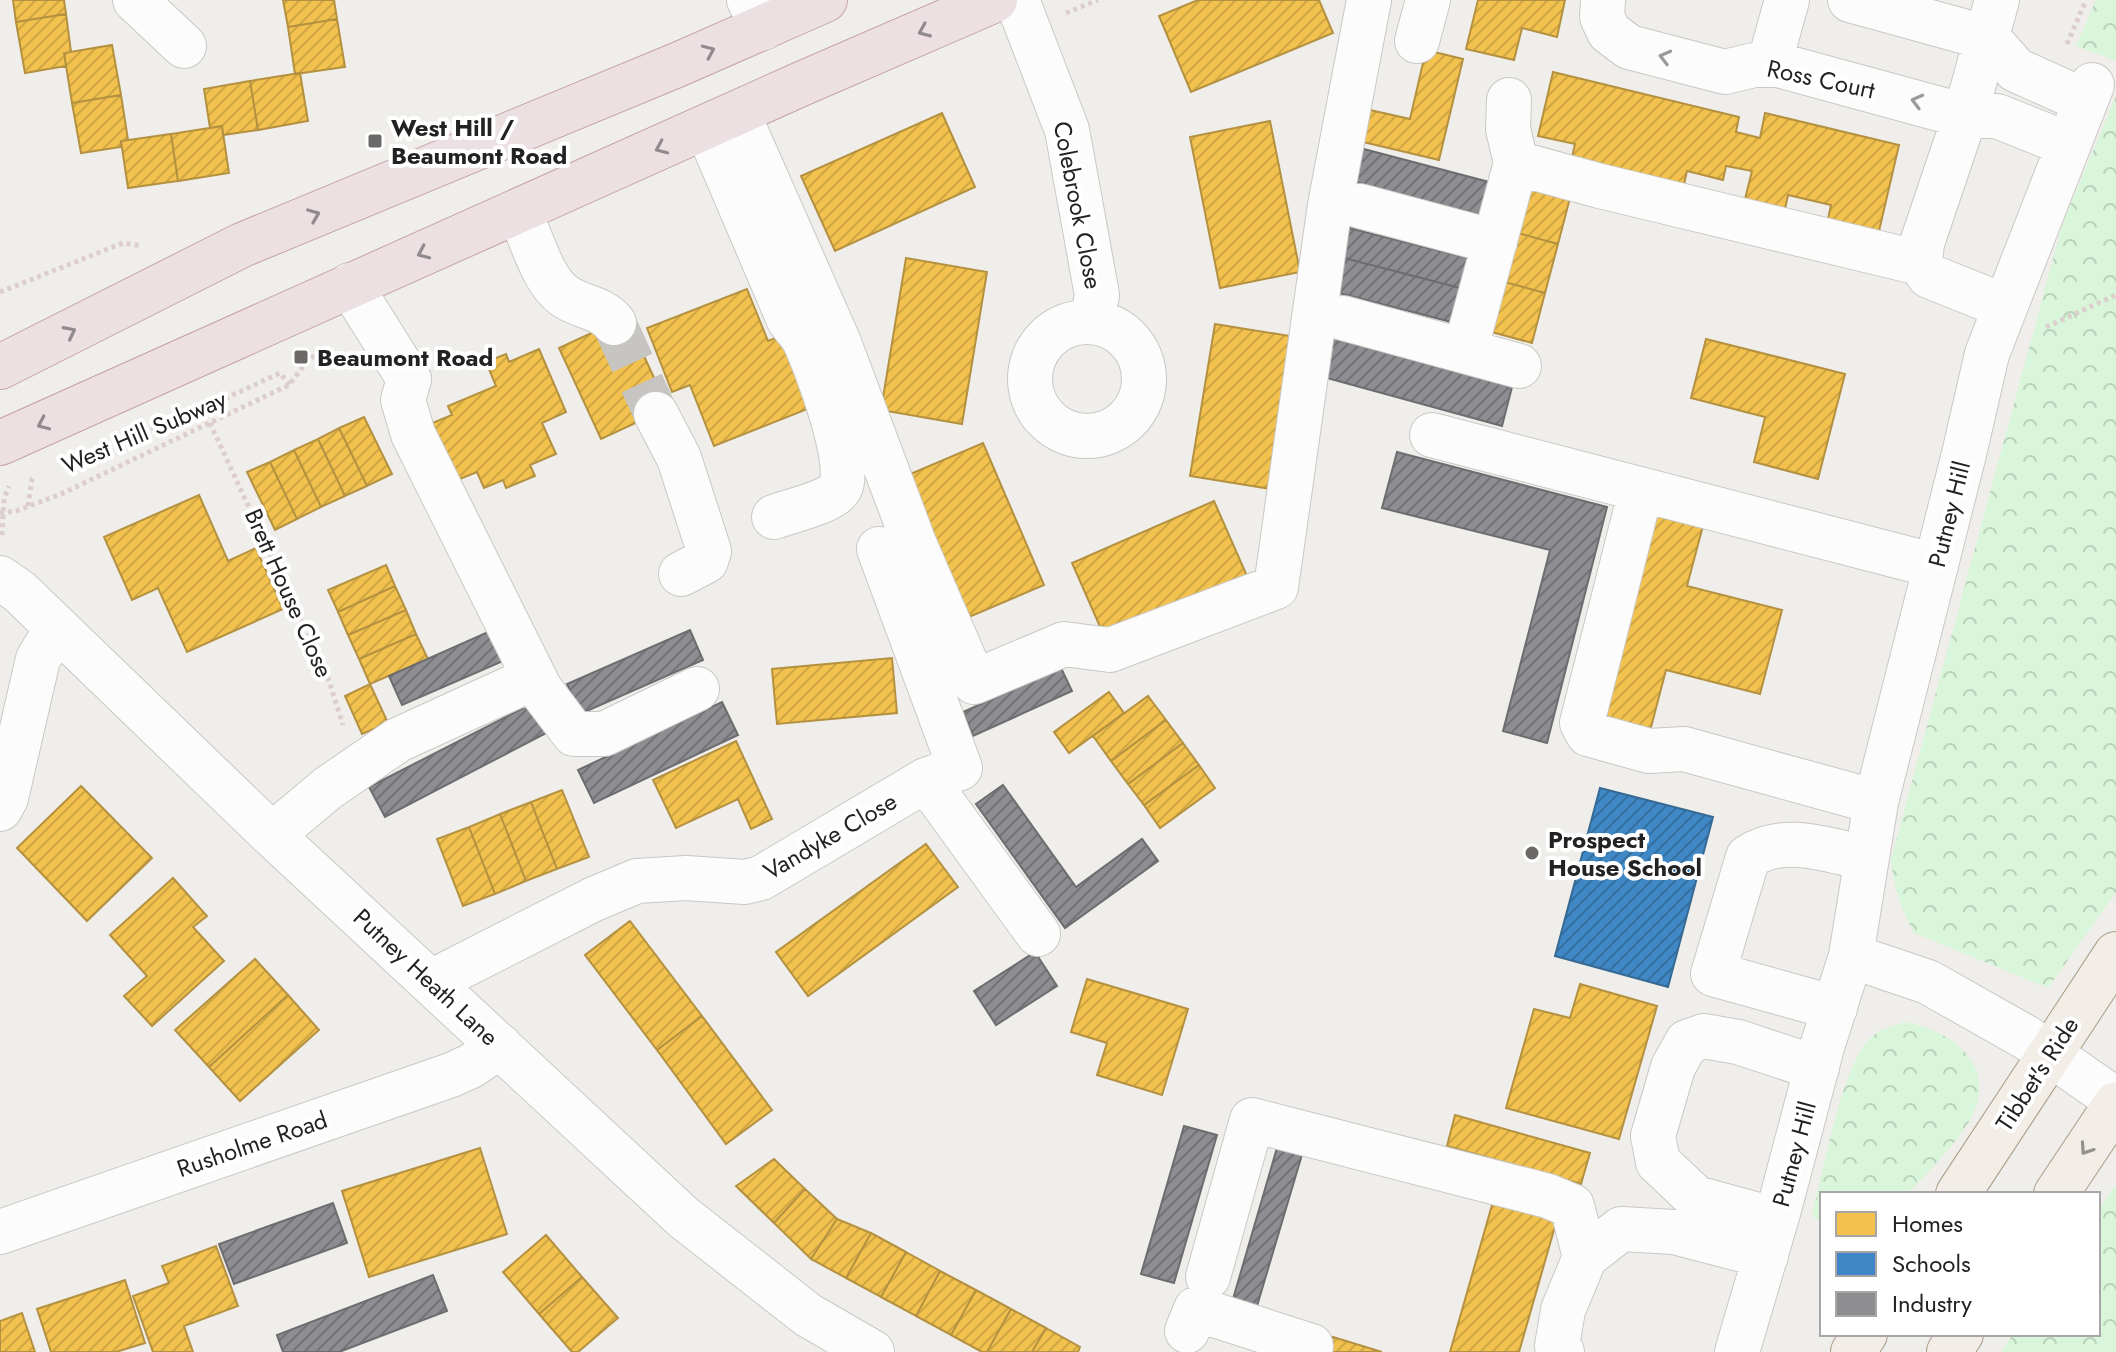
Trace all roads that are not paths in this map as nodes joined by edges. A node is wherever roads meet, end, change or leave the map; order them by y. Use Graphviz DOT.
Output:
graph roads {
  1 [pos="135,0"];
  2 [pos="825,0"];
  3 [pos="995,0"];
  4 [pos="1017,0"];
  5 [pos="1369,0"];
  6 [pos="1603,0"];
  7 [pos="1787,0"];
  8 [pos="1850,0"];
  9 [pos="756,14"];
  10 [pos="1993,19"];
  11 [pos="184,46"];
  12 [pos="1778,65"];
  13 [pos="1509,100"];
  14 [pos="1965,116"];
  15 [pos="722,121"];
  16 [pos="2067,144"];
  17 [pos="1516,163"];
  18 [pos="1360,206"];
  19 [pos="519,211"];
  20 [pos="1495,242"];
  21 [pos="1920,263"];
  22 [pos="350,285"];
  23 [pos="2004,306"];
  24 [pos="1343,318"];
  25 [pos="1092,322"];
  26 [pos="614,323"];
  27 [pos="1465,351"];
  28 [pos="1519,366"];
  29 [pos="0,367"];
  30 [pos="656,414"];
  31 [pos="1432,435"];
  32 [pos="13,437"];
  33 [pos="1641,490"];
  34 [pos="774,517"];
  35 [pos="879,549"];
  36 [pos="1936,566"];
  37 [pos="681,574"];
  38 [pos="10,585"];
  39 [pos="57,628"];
  40 [pos="518,685"];
  41 [pos="697,689"];
  42 [pos="943,774"];
  43 [pos="1876,802"];
  44 [pos="0,809"];
  45 [pos="272,835"];
  46 [pos="1866,858"];
  47 [pos="1038,934"];
  48 [pos="2116,954"];
  49 [pos="1851,956"];
  50 [pos="431,982"];
  51 [pos="1835,1008"];
  52 [pos="500,1046"];
  53 [pos="2049,1053"];
  54 [pos="1817,1068"];
  55 [pos="2116,1102"];
  56 [pos="1959,1192"];
  57 [pos="2057,1192"];
  58 [pos="0,1232"];
  59 [pos="1771,1238"];
  60 [pos="1585,1257"];
  61 [pos="1208,1277"];
  62 [pos="1187,1331"];
  63 [pos="872,1352"];
  64 [pos="1310,1352"];
  65 [pos="1562,1352"];
  66 [pos="1737,1352"];
  1 -- 11 [label="street"];
  2 -- 9 [label="highway"];
  3 -- 15 [label="highway, one-way"];
  4 -- 25 [label="street, Colebrook Close"];
  5 -- 15 [label="street"];
  12 -- 6 [label="street, Ross Court, one-way"];
  7 -- 12 [label="street"];
  8 -- 10 [label="street"];
  29 -- 9 [label="highway, one-way"];
  10 -- 14 [label="street"];
  10 -- 16 [label="street, Putney Hill"];
  14 -- 12 [label="street, Ross Court, one-way"];
  13 -- 17 [label="street"];
  14 -- 16 [label="street, Ross Court"];
  14 -- 21 [label="street"];
  15 -- 19 [label="highway, one-way"];
  15 -- 34 [label="street"];
  16 -- 23 [label="street, Putney Hill"];
  17 -- 20 [label="street"];
  17 -- 21 [label="street"];
  18 -- 20 [label="street"];
  19 -- 22 [label="highway, one-way"];
  19 -- 26 [label="street"];
  20 -- 27 [label="street"];
  21 -- 23 [label="street"];
  22 -- 32 [label="highway, one-way"];
  22 -- 41 [label="street"];
  23 -- 36 [label="street, Putney Hill"];
  24 -- 27 [label="street"];
  27 -- 28 [label="street"];
  30 -- 37 [label="street"];
  31 -- 33 [label="street"];
  33 -- 36 [label="street"];
  33 -- 43 [label="street"];
  35 -- 42 [label="street"];
  36 -- 43 [label="street, Putney Hill"];
  38 -- 39 [label="street, Putney Heath Lane"];
  39 -- 44 [label="street"];
  39 -- 45 [label="street, Putney Heath Lane"];
  40 -- 45 [label="street"];
  42 -- 47 [label="street"];
  42 -- 50 [label="street, Vandyke Close"];
  43 -- 46 [label="street, Putney Hill"];
  45 -- 50 [label="street, Putney Heath Lane"];
  46 -- 49 [label="street, Putney Hill"];
  46 -- 51 [label="street"];
  48 -- 53 [label="main road, Tibbet's Ride"];
  49 -- 51 [label="street, Putney Hill"];
  49 -- 53 [label="street"];
  50 -- 52 [label="street, Putney Heath Lane"];
  51 -- 54 [label="street, Putney Hill"];
  52 -- 58 [label="street, Rusholme Road"];
  52 -- 63 [label="street, Putney Heath Lane"];
  53 -- 55 [label="street"];
  53 -- 56 [label="main road, Tibbet's Ride"];
  54 -- 59 [label="street, Putney Hill"];
  54 -- 59 [label="street"];
  55 -- 57 [label="main road, one-way"];
  59 -- 60 [label="street"];
  59 -- 66 [label="street, Putney Hill"];
  60 -- 61 [label="street"];
  60 -- 65 [label="street"];
  62 -- 64 [label="street"];
}
